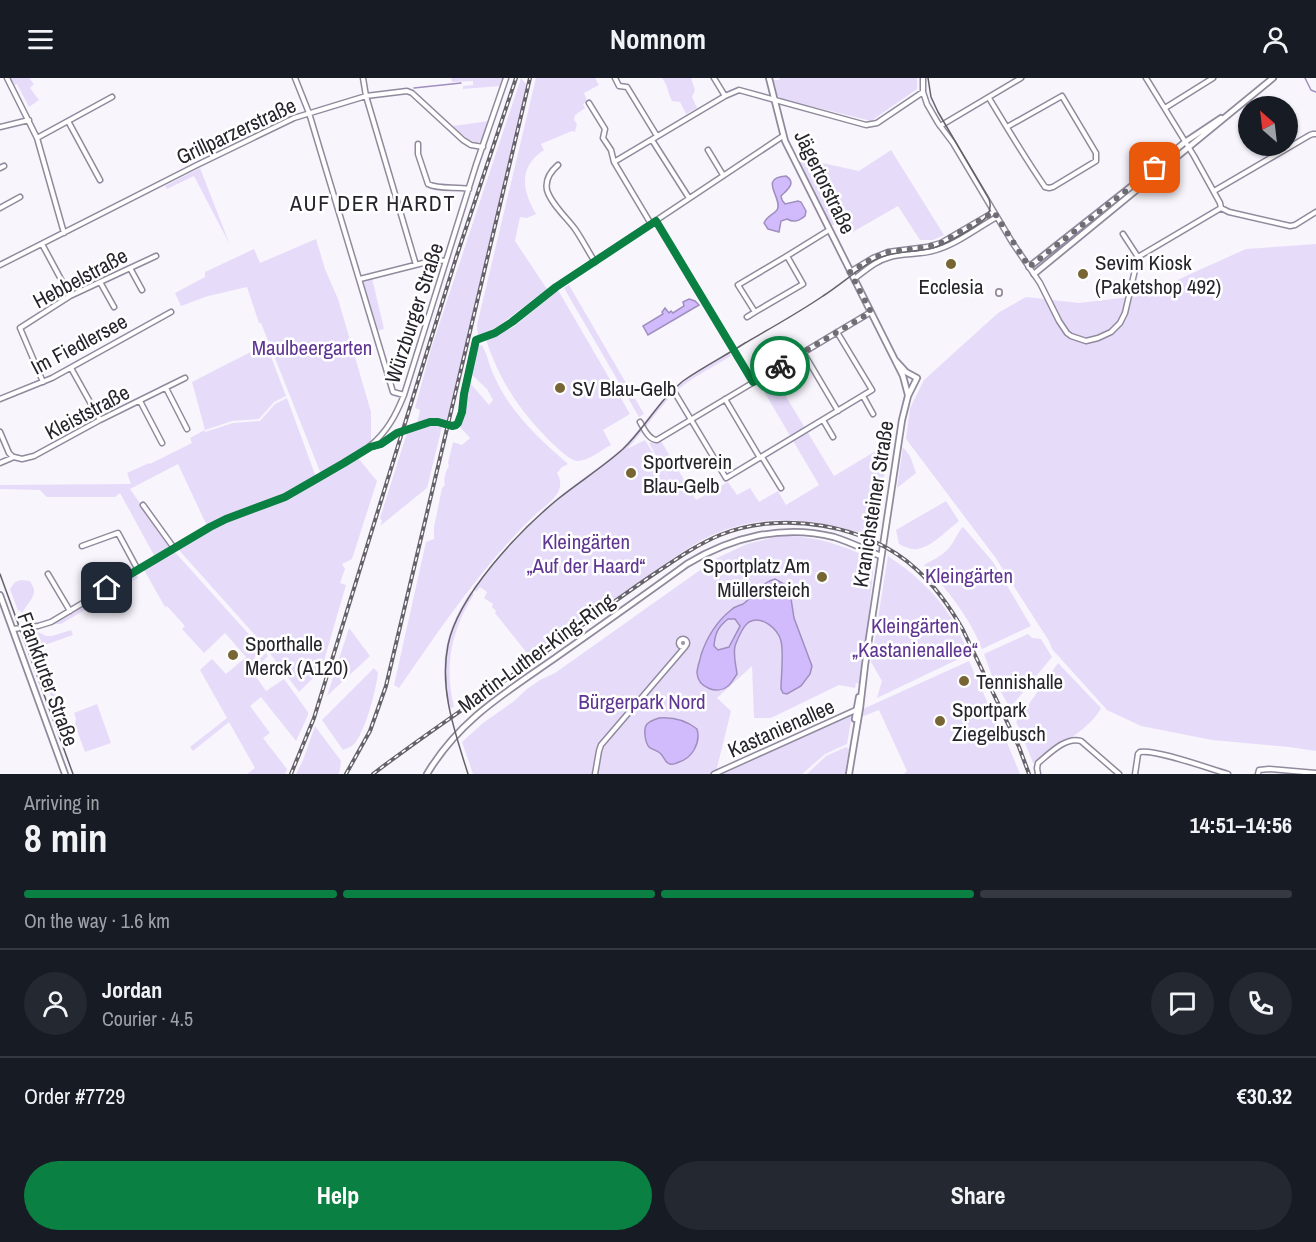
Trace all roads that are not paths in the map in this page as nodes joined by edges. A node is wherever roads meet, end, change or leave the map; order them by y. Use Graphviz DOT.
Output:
graph roads {
  1 [pos="7,78"];
  2 [pos="295,78"];
  3 [pos="363,78"];
  4 [pos="506,78"];
  5 [pos="615,78"];
  6 [pos="714,78"];
  7 [pos="769,78"];
  8 [pos="923,78"];
  9 [pos="1021,78"];
  10 [pos="1146,78"];
  11 [pos="1214,78"];
  12 [pos="1273,78"];
  13 [pos="922,93"];
  14 [pos="366,96"];
  15 [pos="725,96"];
  16 [pos="112,97"];
  17 [pos="988,98"];
  18 [pos="774,99"];
  19 [pos="589,103"];
  20 [pos="1165,108"];
  21 [pos="309,113"];
  22 [pos="29,120"];
  23 [pos="68,121"];
  24 [pos="940,126"];
  25 [pos="0,127"];
  26 [pos="1007,127"];
  27 [pos="1316,134"];
  28 [pos="657,136"];
  29 [pos="783,136"];
  30 [pos="37,138"];
  31 [pos="652,140"];
  32 [pos="418,144"];
  33 [pos="1187,145"];
  34 [pos="483,147"];
  35 [pos="708,150"];
  36 [pos="614,162"];
  37 [pos="558,165"];
  38 [pos="723,175"];
  39 [pos="100,180"];
  40 [pos="469,189"];
  41 [pos="1214,191"];
  42 [pos="20,197"];
  43 [pos="689,198"];
  44 [pos="0,207"];
  45 [pos="1221,208"];
  46 [pos="994,212"];
  47 [pos="1316,212"];
  48 [pos="997,217"];
  49 [pos="656,221"];
  50 [pos="651,224"];
  51 [pos="829,230"];
  52 [pos="64,233"];
  53 [pos="1123,234"];
  54 [pos="42,244"];
  55 [pos="156,256"];
  56 [pos="787,256"];
  57 [pos="1138,257"];
  58 [pos="446,261"];
  59 [pos="595,262"];
  60 [pos="0,265"];
  61 [pos="416,265"];
  62 [pos="1029,267"];
  63 [pos="130,268"];
  64 [pos="850,272"];
  65 [pos="1034,274"];
  66 [pos="360,279"];
  67 [pos="854,279"];
  68 [pos="100,282"];
  69 [pos="142,290"];
  70 [pos="70,296"];
  71 [pos="114,308"];
  72 [pos="171,312"];
  73 [pos="755,312"];
  74 [pos="871,312"];
  75 [pos="747,317"];
  76 [pos="837,332"];
  77 [pos="803,352"];
  78 [pos="896,361"];
  79 [pos="70,368"];
  80 [pos="185,378"];
  81 [pos="917,378"];
  82 [pos="905,379"];
  83 [pos="43,382"];
  84 [pos="753,382"];
  85 [pos="913,386"];
  86 [pos="166,388"];
  87 [pos="675,393"];
  88 [pos="405,394"];
  89 [pos="863,396"];
  90 [pos="908,396"];
  91 [pos="0,399"];
  92 [pos="725,399"];
  93 [pos="140,401"];
  94 [pos="838,411"];
  95 [pos="873,414"];
  96 [pos="100,420"];
  97 [pos="691,420"];
  98 [pos="823,420"];
  99 [pos="640,422"];
  100 [pos="187,429"];
  101 [pos="0,432"];
  102 [pos="833,437"];
  103 [pos="162,443"];
  104 [pos="370,447"];
  105 [pos="761,457"];
  106 [pos="14,458"];
  107 [pos="0,463"];
  108 [pos="781,488"];
  109 [pos="143,505"];
  110 [pos="82,546"];
  111 [pos="174,548"];
  112 [pos="881,556"];
  113 [pos="138,570"];
  114 [pos="48,574"];
  115 [pos="0,595"];
  116 [pos="69,611"];
  117 [pos="13,629"];
  118 [pos="685,647"];
  119 [pos="858,709"];
  120 [pos="1259,772"];
  121 [pos="1316,773"];
  122 [pos="65,774"];
  123 [pos="427,774"];
  124 [pos="595,774"];
  125 [pos="714,774"];
  126 [pos="849,774"];
  127 [pos="1038,774"];
  128 [pos="1119,774"];
  129 [pos="1135,774"];
  130 [pos="1228,774"];
  1 -- 22 [label="street"];
  2 -- 21 [label="street"];
  3 -- 14 [label="street"];
  4 -- 34 [label="street, Würzburger Straße"];
  5 -- 28 [label="street"];
  6 -- 15 [label="street"];
  7 -- 18 [label="main road, Jägertorstraße"];
  8 -- 13 [label="street"];
  9 -- 17 [label="street"];
  10 -- 20 [label="street"];
  11 -- 20 [label="street"];
  12 -- 33 [label="main road"];
  13 -- 18 [label="street"];
  13 -- 24 [label="street"];
  14 -- 21 [label="street, Grillparzerstraße"];
  14 -- 34 [label="street, Grillparzerstraße"];
  14 -- 61 [label="street"];
  15 -- 18 [label="street"];
  15 -- 28 [label="street"];
  16 -- 23 [label="street"];
  17 -- 24 [label="street"];
  17 -- 26 [label="street"];
  18 -- 29 [label="main road, Jägertorstraße"];
  19 -- 36 [label="street"];
  20 -- 33 [label="street"];
  21 -- 52 [label="street, Grillparzerstraße"];
  21 -- 66 [label="street"];
  22 -- 25 [label="street"];
  22 -- 30 [label="street"];
  23 -- 30 [label="street"];
  23 -- 39 [label="street"];
  24 -- 46 [label="street"];
  26 -- 26 [label="street"];
  27 -- 41 [label="street"];
  28 -- 31 [label="street"];
  29 -- 38 [label="street"];
  29 -- 51 [label="main road, Jägertorstraße"];
  30 -- 52 [label="street"];
  31 -- 36 [label="street"];
  31 -- 43 [label="street"];
  32 -- 40 [label="street"];
  33 -- 41 [label="street"];
  33 -- 62 [label="main road"];
  33 -- 65 [label="main road"];
  34 -- 40 [label="street, Würzburger Straße"];
  35 -- 38 [label="street"];
  36 -- 50 [label="street"];
  37 -- 59 [label="street"];
  38 -- 43 [label="street"];
  40 -- 58 [label="street, Würzburger Straße"];
  41 -- 45 [label="street"];
  42 -- 44 [label="street"];
  43 -- 49 [label="street"];
  45 -- 47 [label="street"];
  45 -- 57 [label="street"];
  46 -- 48 [label="street"];
  46 -- 64 [label="street"];
  48 -- 62 [label="street"];
  48 -- 67 [label="street"];
  49 -- 50 [label="street"];
  49 -- 84 [label="street"];
  50 -- 59 [label="street"];
  51 -- 56 [label="street"];
  51 -- 64 [label="main road, Jägertorstraße"];
  52 -- 54 [label="street, Grillparzerstraße"];
  53 -- 57 [label="street"];
  54 -- 60 [label="street, Grillparzerstraße"];
  54 -- 70 [label="street"];
  55 -- 63 [label="street, Hebbelstraße"];
  56 -- 73 [label="street"];
  56 -- 73 [label="street"];
  57 -- 65 [label="street"];
  58 -- 61 [label="street"];
  58 -- 88 [label="street, Würzburger Straße"];
  59 -- 104 [label="street"];
  61 -- 66 [label="street"];
  62 -- 65 [label="street"];
  63 -- 68 [label="street, Hebbelstraße"];
  63 -- 69 [label="street"];
  64 -- 67 [label="main road, Jägertorstraße"];
  66 -- 88 [label="street"];
  67 -- 74 [label="main road, Jägertorstraße"];
  68 -- 70 [label="street, Hebbelstraße"];
  68 -- 71 [label="street"];
  70 -- 83 [label="street, Hebbelstraße"];
  72 -- 79 [label="street, Im Fiedlersee"];
  73 -- 75 [label="street"];
  74 -- 76 [label="street"];
  74 -- 78 [label="main road, Jägertorstraße"];
  76 -- 77 [label="street"];
  76 -- 89 [label="street"];
  77 -- 84 [label="street"];
  77 -- 94 [label="street"];
  78 -- 81 [label="main road, Jägertorstraße"];
  78 -- 82 [label="main road, Jägertorstraße"];
  79 -- 83 [label="street, Im Fiedlersee"];
  79 -- 96 [label="street"];
  80 -- 86 [label="street, Kleiststraße"];
  81 -- 85 [label="main road, Kranichsteiner Straße"];
  82 -- 85 [label="main road, Jägertorstraße"];
  82 -- 90 [label="main road, Jägertorstraße"];
  83 -- 91 [label="street, Im Fiedlersee"];
  84 -- 92 [label="street"];
  85 -- 90 [label="main road, Kranichsteiner Straße"];
  86 -- 93 [label="street, Kleiststraße"];
  86 -- 100 [label="street"];
  87 -- 97 [label="street"];
  88 -- 104 [label="street, Würzburger Straße"];
  89 -- 94 [label="street"];
  89 -- 95 [label="street"];
  90 -- 112 [label="main road, Kranichsteiner Straße"];
  92 -- 97 [label="street"];
  92 -- 105 [label="street"];
  93 -- 96 [label="street, Kleiststraße"];
  93 -- 103 [label="street"];
  94 -- 98 [label="street"];
  96 -- 106 [label="street, Kleiststraße"];
  97 -- 99 [label="street"];
  97 -- 105 [label="street"];
  98 -- 102 [label="street"];
  98 -- 105 [label="street"];
  101 -- 106 [label="street"];
  104 -- 111 [label="street"];
  105 -- 108 [label="street"];
  106 -- 107 [label="street, Kleiststraße"];
  109 -- 111 [label="street"];
  110 -- 113 [label="street"];
  111 -- 113 [label="street"];
  112 -- 119 [label="main road, Kranichsteiner Straße"];
  112 -- 123 [label="main road, Martin-Luther-King-Ring"];
  113 -- 116 [label="street"];
  114 -- 116 [label="street"];
  115 -- 117 [label="main road, Frankfurter Straße"];
  116 -- 117 [label="street"];
  117 -- 122 [label="main road, Frankfurter Straße"];
  118 -- 124 [label="street"];
  119 -- 125 [label="street, Kastanienallee"];
  119 -- 126 [label="main road, Kranichsteiner Straße"];
  120 -- 121 [label="street"];
  127 -- 128 [label="street"];
  129 -- 130 [label="street"];
}
